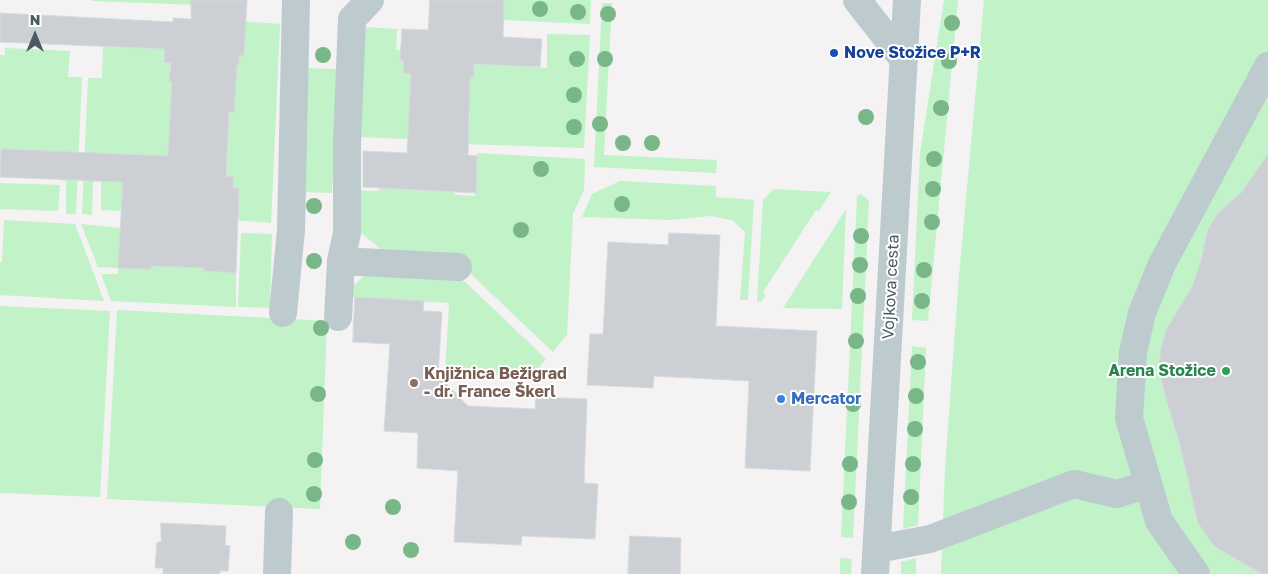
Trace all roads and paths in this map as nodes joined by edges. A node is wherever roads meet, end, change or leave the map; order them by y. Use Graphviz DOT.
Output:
graph roads {
  1 [pos="296,0"];
  2 [pos="370,0"];
  3 [pos="857,0"];
  4 [pos="907,0"];
  5 [pos="904,60"];
  6 [pos="1268,66"];
  7 [pos="341,261"];
  8 [pos="458,267"];
  9 [pos="284,313"];
  10 [pos="338,317"];
  11 [pos="1148,484"];
  12 [pos="279,512"];
  13 [pos="876,561"];
  14 [pos="277,574"];
  15 [pos="1196,574"];
  1 -- 9 [label="street"];
  2 -- 7 [label="street"];
  3 -- 5 [label="street"];
  4 -- 5 [label="street, Vojkova cesta"];
  5 -- 13 [label="street, Vojkova cesta"];
  6 -- 11 [label="street"];
  7 -- 8 [label="street"];
  7 -- 10 [label="street"];
  11 -- 13 [label="street"];
  11 -- 15 [label="street"];
  12 -- 14 [label="street"];
}
